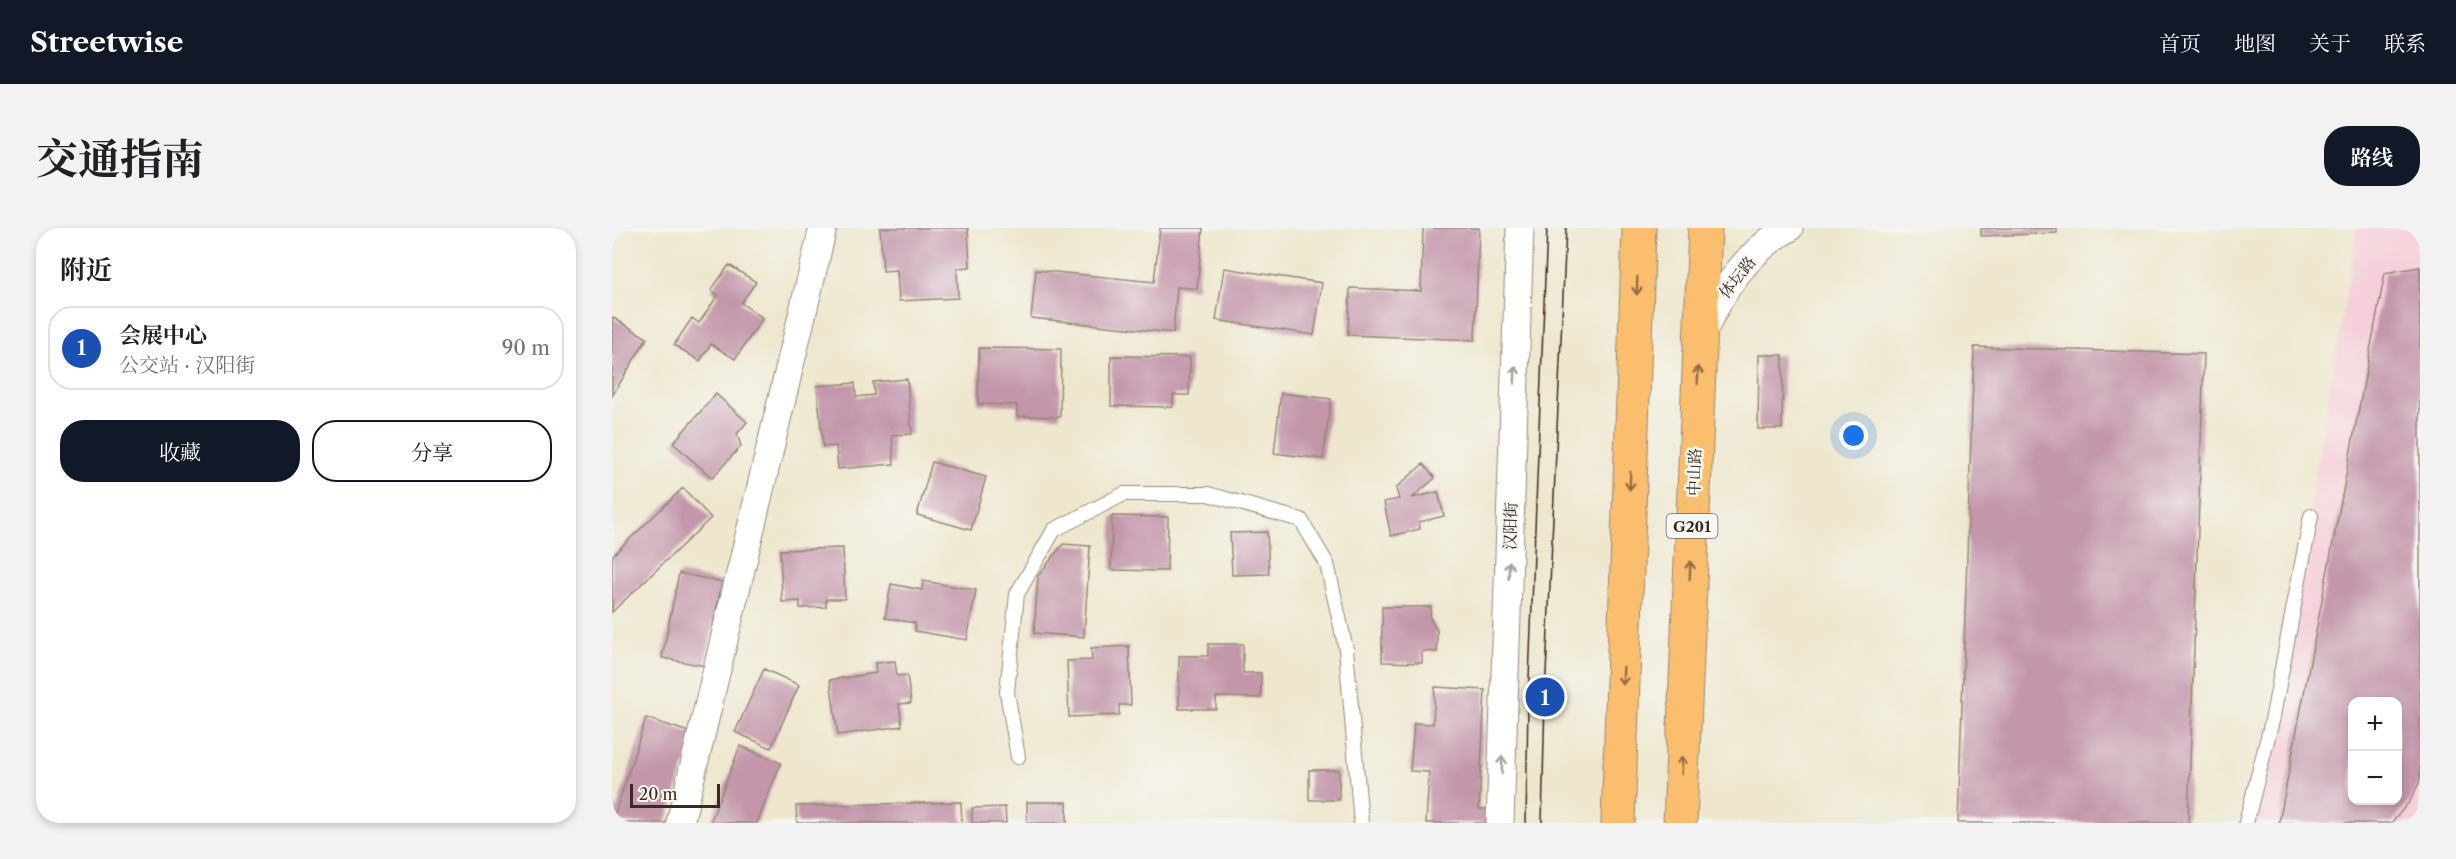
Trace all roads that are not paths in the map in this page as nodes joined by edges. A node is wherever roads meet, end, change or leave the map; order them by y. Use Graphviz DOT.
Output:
graph roads {
  1 [pos="823,228"];
  2 [pos="1520,228"];
  3 [pos="1639,228"];
  4 [pos="1704,228"];
  5 [pos="1789,228"];
  6 [pos="1700,340"];
  7 [pos="2311,516"];
  8 [pos="1018,757"];
  9 [pos="680,823"];
  10 [pos="1361,823"];
  11 [pos="1500,823"];
  12 [pos="1617,823"];
  13 [pos="1680,823"];
  14 [pos="2246,823"];
  1 -- 9 [label="street"];
  11 -- 2 [label="street, 汉阳街, one-way"];
  3 -- 12 [label="highway, one-way"];
  4 -- 6 [label="highway, 中山路 / G201"];
  5 -- 6 [label="street, 体坛路"];
  13 -- 6 [label="highway, 中山路 / G201, one-way"];
  7 -- 14 [label="lane"];
  8 -- 10 [label="lane"];
}
